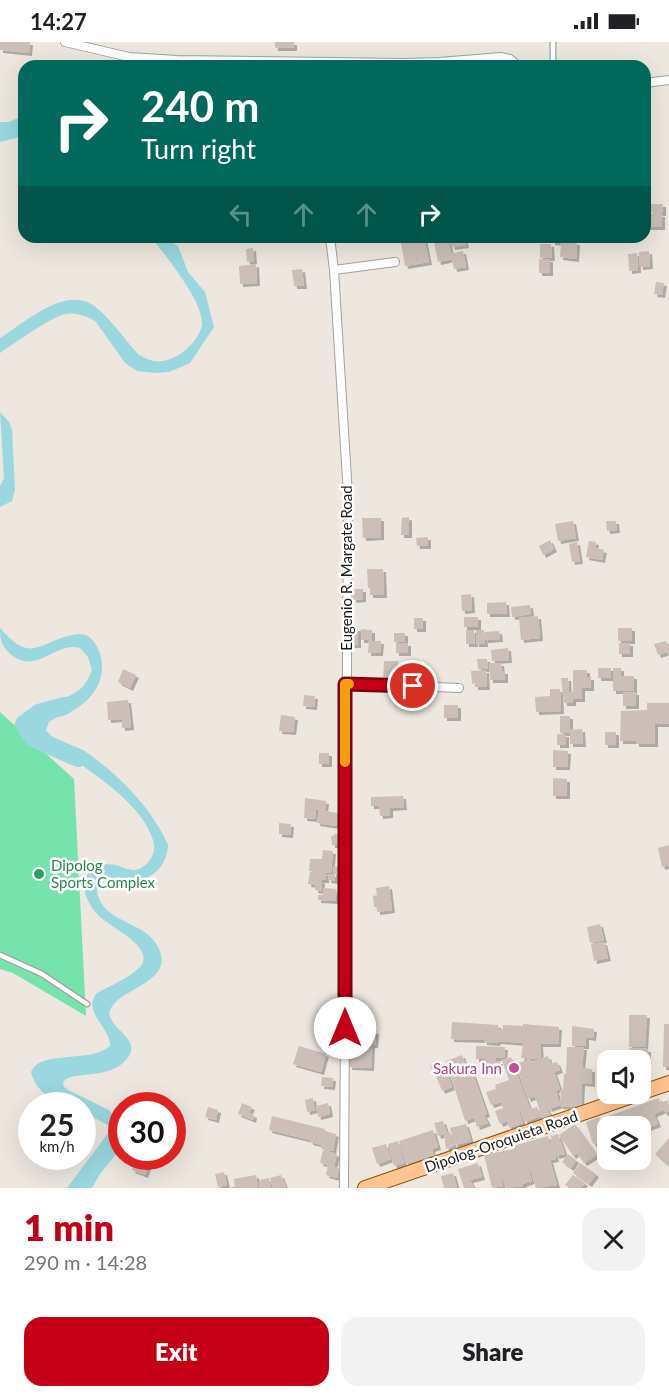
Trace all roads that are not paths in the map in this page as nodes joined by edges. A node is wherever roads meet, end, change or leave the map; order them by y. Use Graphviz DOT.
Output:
graph roads {
  1 [pos="65,42"];
  2 [pos="554,42"];
  3 [pos="177,60"];
  4 [pos="464,60"];
  5 [pos="511,60"];
  6 [pos="553,60"];
  7 [pos="669,80"];
  8 [pos="651,82"];
  9 [pos="331,243"];
  10 [pos="395,262"];
  11 [pos="334,270"];
  12 [pos="345,684"];
  13 [pos="459,688"];
  14 [pos="0,955"];
  15 [pos="87,1004"];
  16 [pos="669,1083"];
  17 [pos="651,1089"];
  18 [pos="607,1104"];
  19 [pos="344,1188"];
  20 [pos="365,1188"];
  1 -- 3 [label="street"];
  2 -- 6 [label="lane"];
  4 -- 5 [label="street"];
  7 -- 8 [label="street"];
  9 -- 11 [label="street, Eugenio R. Margate Road"];
  10 -- 11 [label="street"];
  11 -- 12 [label="street, Eugenio R. Margate Road"];
  12 -- 13 [label="street"];
  12 -- 19 [label="street, Eugenio R. Margate Road"];
  14 -- 15 [label="lane"];
  16 -- 17 [label="main road, Dipolog-Oroquieta Road"];
  18 -- 20 [label="main road, Dipolog-Oroquieta Road"];
}
